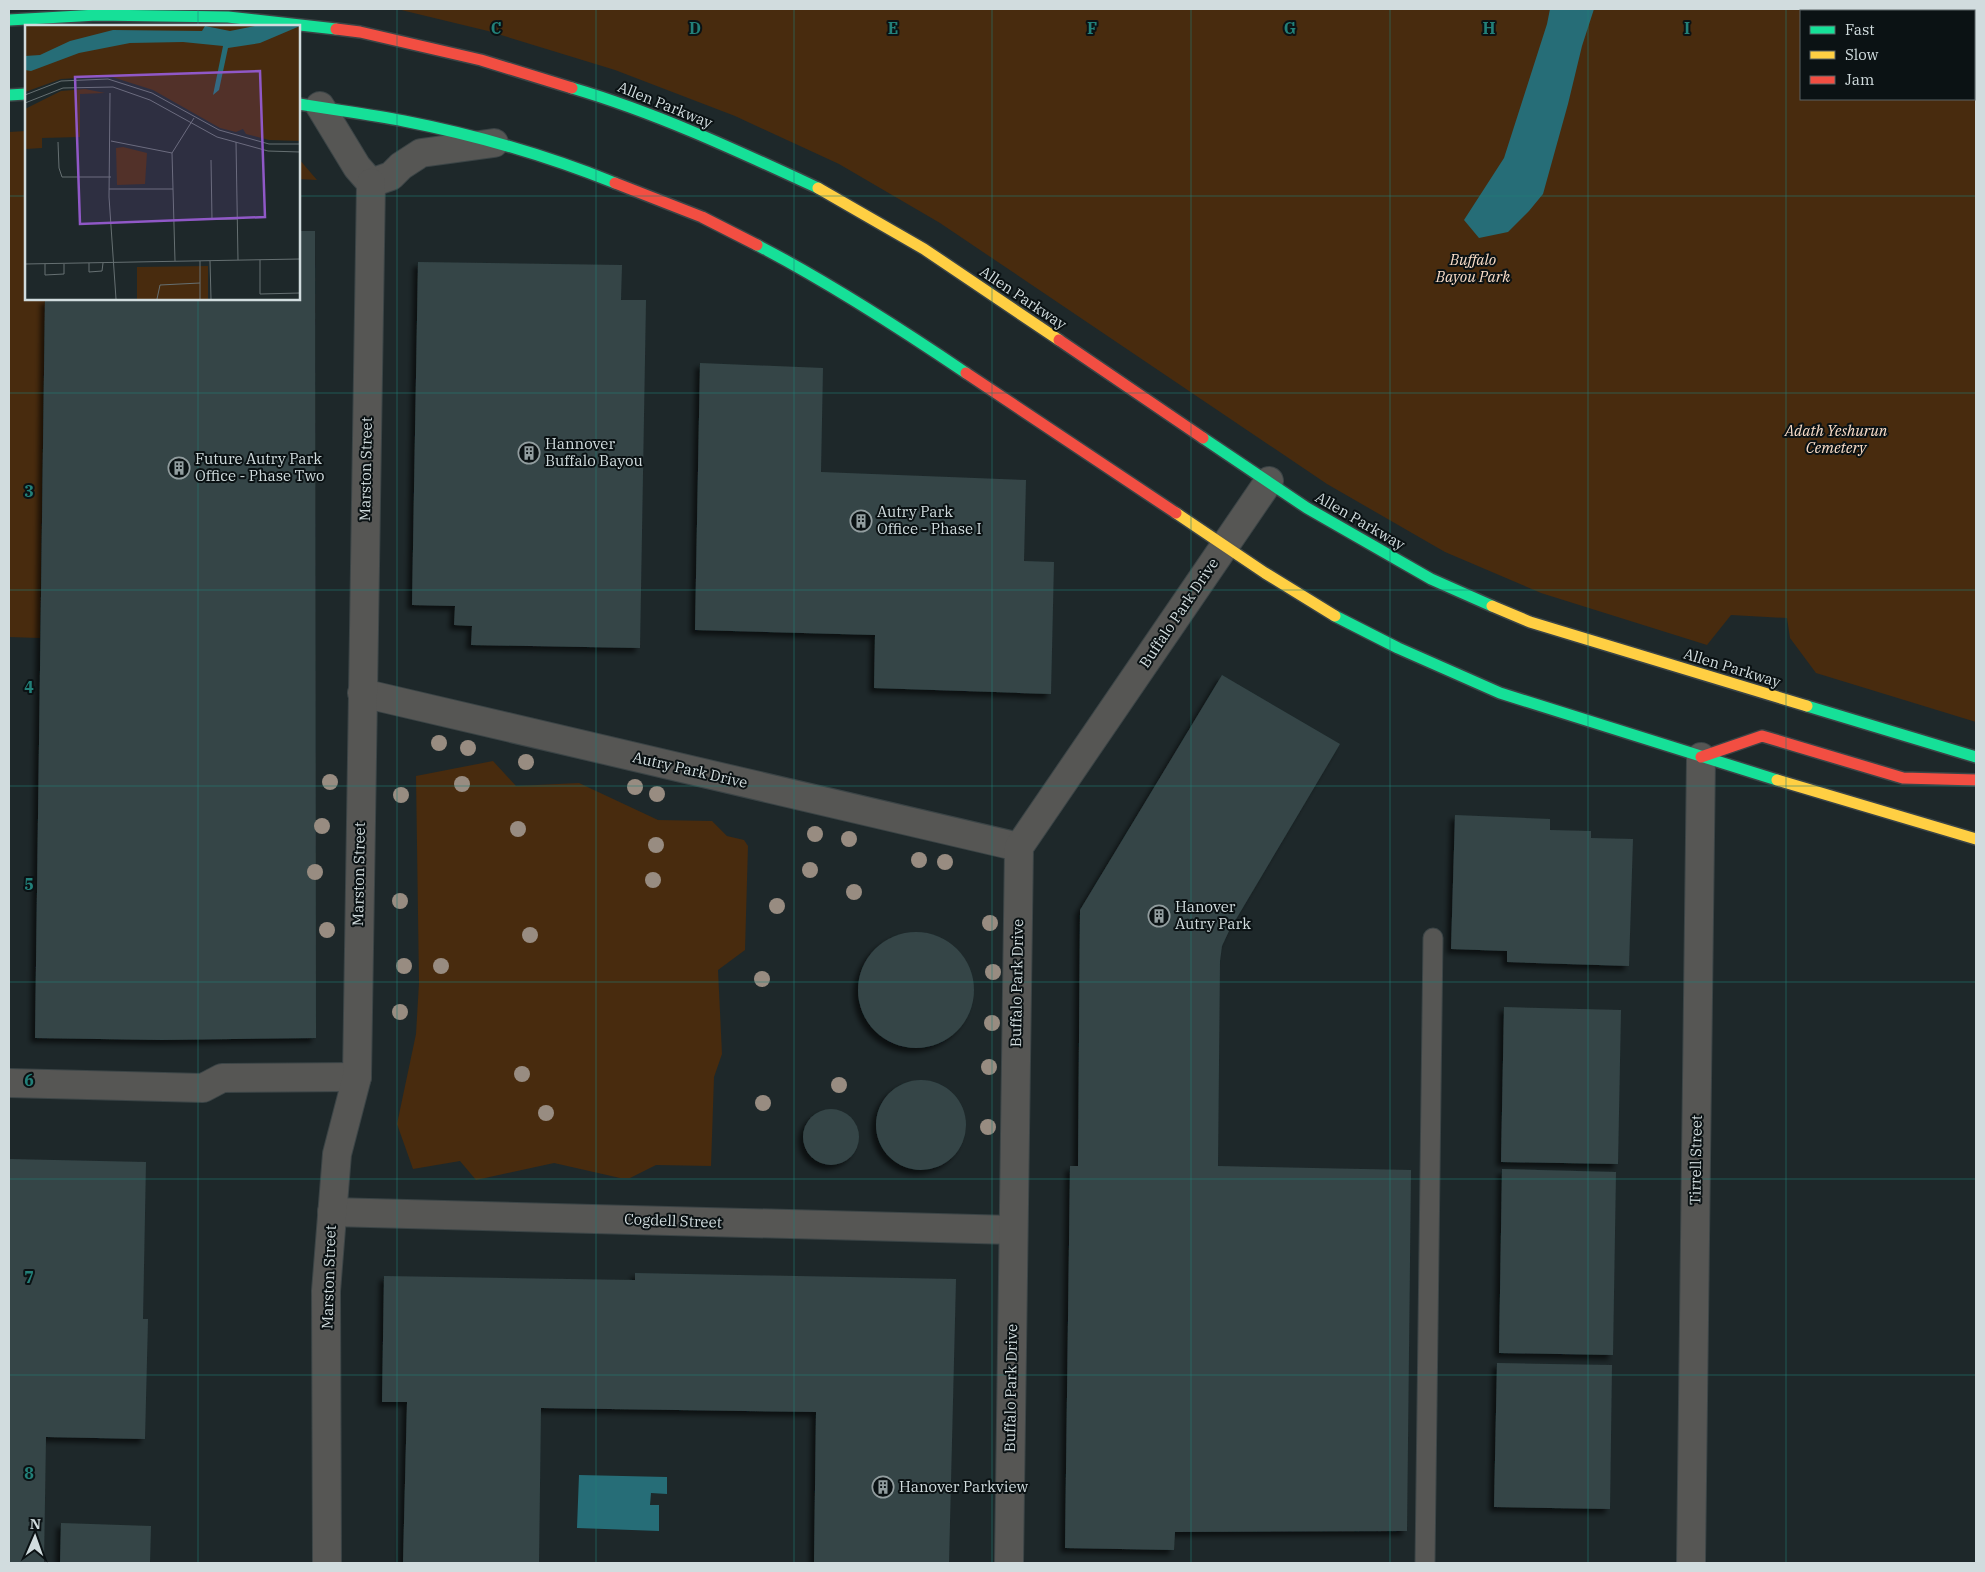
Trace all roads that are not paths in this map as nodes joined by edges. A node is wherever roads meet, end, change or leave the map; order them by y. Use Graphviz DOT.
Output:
graph roads {
  1 [pos="9,20"];
  2 [pos="298,25"];
  3 [pos="300,25"];
  4 [pos="25,94"];
  5 [pos="9,96"];
  6 [pos="310,105"];
  7 [pos="495,143"];
  8 [pos="371,183"];
  9 [pos="1269,481"];
  10 [pos="1224,546"];
  11 [pos="362,693"];
  12 [pos="1701,757"];
  13 [pos="1976,757"];
  14 [pos="1976,780"];
  15 [pos="1976,839"];
  16 [pos="1019,847"];
  17 [pos="1433,938"];
  18 [pos="356,1077"];
  19 [pos="9,1083"];
  20 [pos="332,1212"];
  21 [pos="1013,1230"];
  22 [pos="327,1563"];
  23 [pos="1009,1563"];
  24 [pos="1425,1563"];
  25 [pos="1691,1563"];
  1 -- 2 [label="main road, Allen Parkway"];
  3 -- 9 [label="main road, Allen Parkway"];
  4 -- 5 [label="main road"];
  6 -- 7 [label="main road"];
  6 -- 8 [label="street"];
  7 -- 8 [label="street"];
  7 -- 10 [label="main road"];
  8 -- 11 [label="street, Marston Street"];
  9 -- 10 [label="street, Buffalo Park Drive"];
  9 -- 13 [label="main road, Allen Parkway"];
  10 -- 12 [label="main road"];
  10 -- 16 [label="street, Buffalo Park Drive"];
  11 -- 16 [label="street, Autry Park Drive"];
  11 -- 18 [label="street, Marston Street"];
  12 -- 14 [label="main road"];
  12 -- 15 [label="main road"];
  12 -- 25 [label="street, Tirrell Street"];
  16 -- 21 [label="street, Buffalo Park Drive"];
  17 -- 24 [label="lane"];
  18 -- 19 [label="street"];
  18 -- 20 [label="street, Marston Street"];
  20 -- 21 [label="street, Cogdell Street"];
  20 -- 22 [label="street, Marston Street"];
  21 -- 23 [label="street, Buffalo Park Drive"];
}
